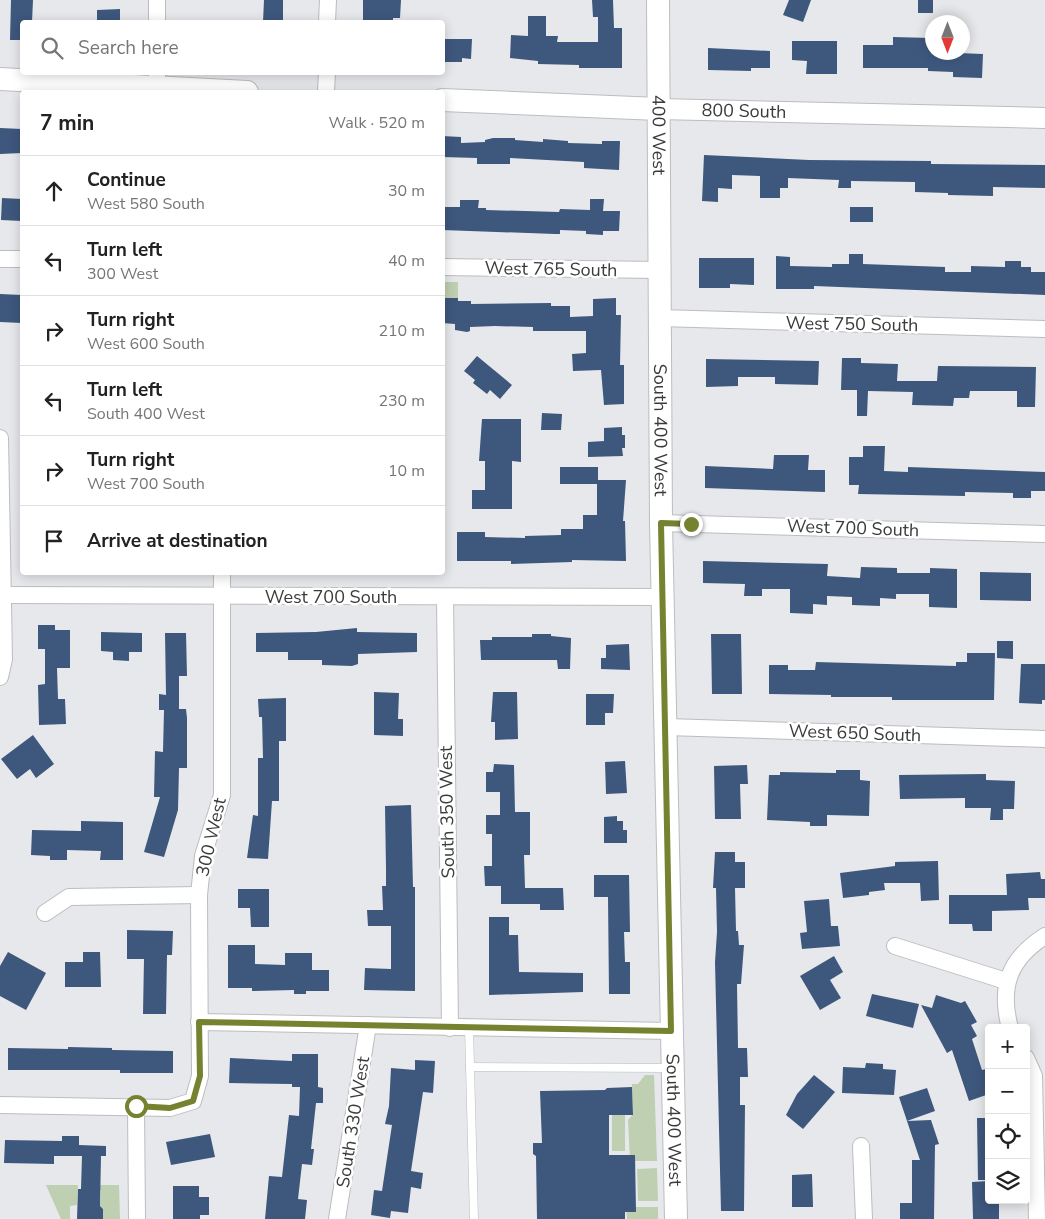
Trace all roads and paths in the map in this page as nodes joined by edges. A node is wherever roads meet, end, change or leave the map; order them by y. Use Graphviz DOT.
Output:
graph roads {
  1 [pos="157,0"];
  2 [pos="328,0"];
  3 [pos="658,0"];
  4 [pos="157,20"];
  5 [pos="328,20"];
  6 [pos="327,75"];
  7 [pos="0,79"];
  8 [pos="157,80"];
  9 [pos="219,90"];
  10 [pos="326,90"];
  11 [pos="445,100"];
  12 [pos="659,108"];
  13 [pos="1045,118"];
  14 [pos="0,259"];
  15 [pos="20,260"];
  16 [pos="445,267"];
  17 [pos="659,270"];
  18 [pos="659,318"];
  19 [pos="1045,329"];
  20 [pos="0,438"];
  21 [pos="661,523"];
  22 [pos="1045,534"];
  23 [pos="222,575"];
  24 [pos="1,595"];
  25 [pos="222,597"];
  26 [pos="445,597"];
  27 [pos="662,597"];
  28 [pos="0,677"];
  29 [pos="666,727"];
  30 [pos="1045,739"];
  31 [pos="198,895"];
  32 [pos="45,913"];
  33 [pos="1045,936"];
  34 [pos="895,946"];
  35 [pos="1006,981"];
  36 [pos="199,1022"];
  37 [pos="1009,1024"];
  38 [pos="368,1025"];
  39 [pos="450,1028"];
  40 [pos="469,1028"];
  41 [pos="671,1031"];
  42 [pos="470,1067"];
  43 [pos="1030,1067"];
  44 [pos="672,1068"];
  45 [pos="0,1105"];
  46 [pos="136,1106"];
  47 [pos="862,1146"];
  48 [pos="137,1219"];
  49 [pos="337,1219"];
  50 [pos="474,1219"];
  51 [pos="676,1219"];
  52 [pos="864,1219"];
  53 [pos="1037,1219"];
  1 -- 4 [label="street"];
  2 -- 5 [label="street"];
  3 -- 12 [label="main road, 400 West"];
  6 -- 10 [label="street"];
  7 -- 8 [label="main road"];
  8 -- 9 [label="main road"];
  11 -- 12 [label="main road, 800 South"];
  12 -- 13 [label="street, 800 South"];
  12 -- 17 [label="main road, 400 West"];
  14 -- 15 [label="street"];
  16 -- 17 [label="street, West 765 South"];
  17 -- 18 [label="main road, South 400 West"];
  18 -- 19 [label="street, West 750 South"];
  18 -- 21 [label="main road, South 400 West"];
  20 -- 24 [label="street"];
  21 -- 22 [label="street, West 700 South"];
  21 -- 27 [label="main road, South 400 West"];
  23 -- 25 [label="street, 300 West"];
  24 -- 25 [label="street, West 700 South"];
  24 -- 28 [label="street"];
  25 -- 26 [label="street, West 700 South"];
  25 -- 31 [label="street, 300 West"];
  26 -- 27 [label="street, West 700 South"];
  26 -- 39 [label="street, South 350 West"];
  27 -- 29 [label="main road, South 400 West"];
  29 -- 30 [label="street, West 650 South"];
  29 -- 41 [label="main road, South 400 West"];
  31 -- 32 [label="street"];
  31 -- 36 [label="street, 300 West"];
  33 -- 35 [label="street"];
  34 -- 35 [label="street"];
  35 -- 37 [label="street"];
  36 -- 38 [label="street"];
  36 -- 46 [label="street, 300 West"];
  38 -- 39 [label="street"];
  38 -- 49 [label="street, South 330 West"];
  39 -- 40 [label="street"];
  40 -- 41 [label="street"];
  40 -- 42 [label="lane"];
  41 -- 44 [label="main road, South 400 West"];
  42 -- 44 [label="lane"];
  42 -- 50 [label="lane"];
  43 -- 53 [label="street"];
  44 -- 51 [label="main road, South 400 West"];
  45 -- 46 [label="street"];
  46 -- 48 [label="street"];
  47 -- 52 [label="street"];
}
